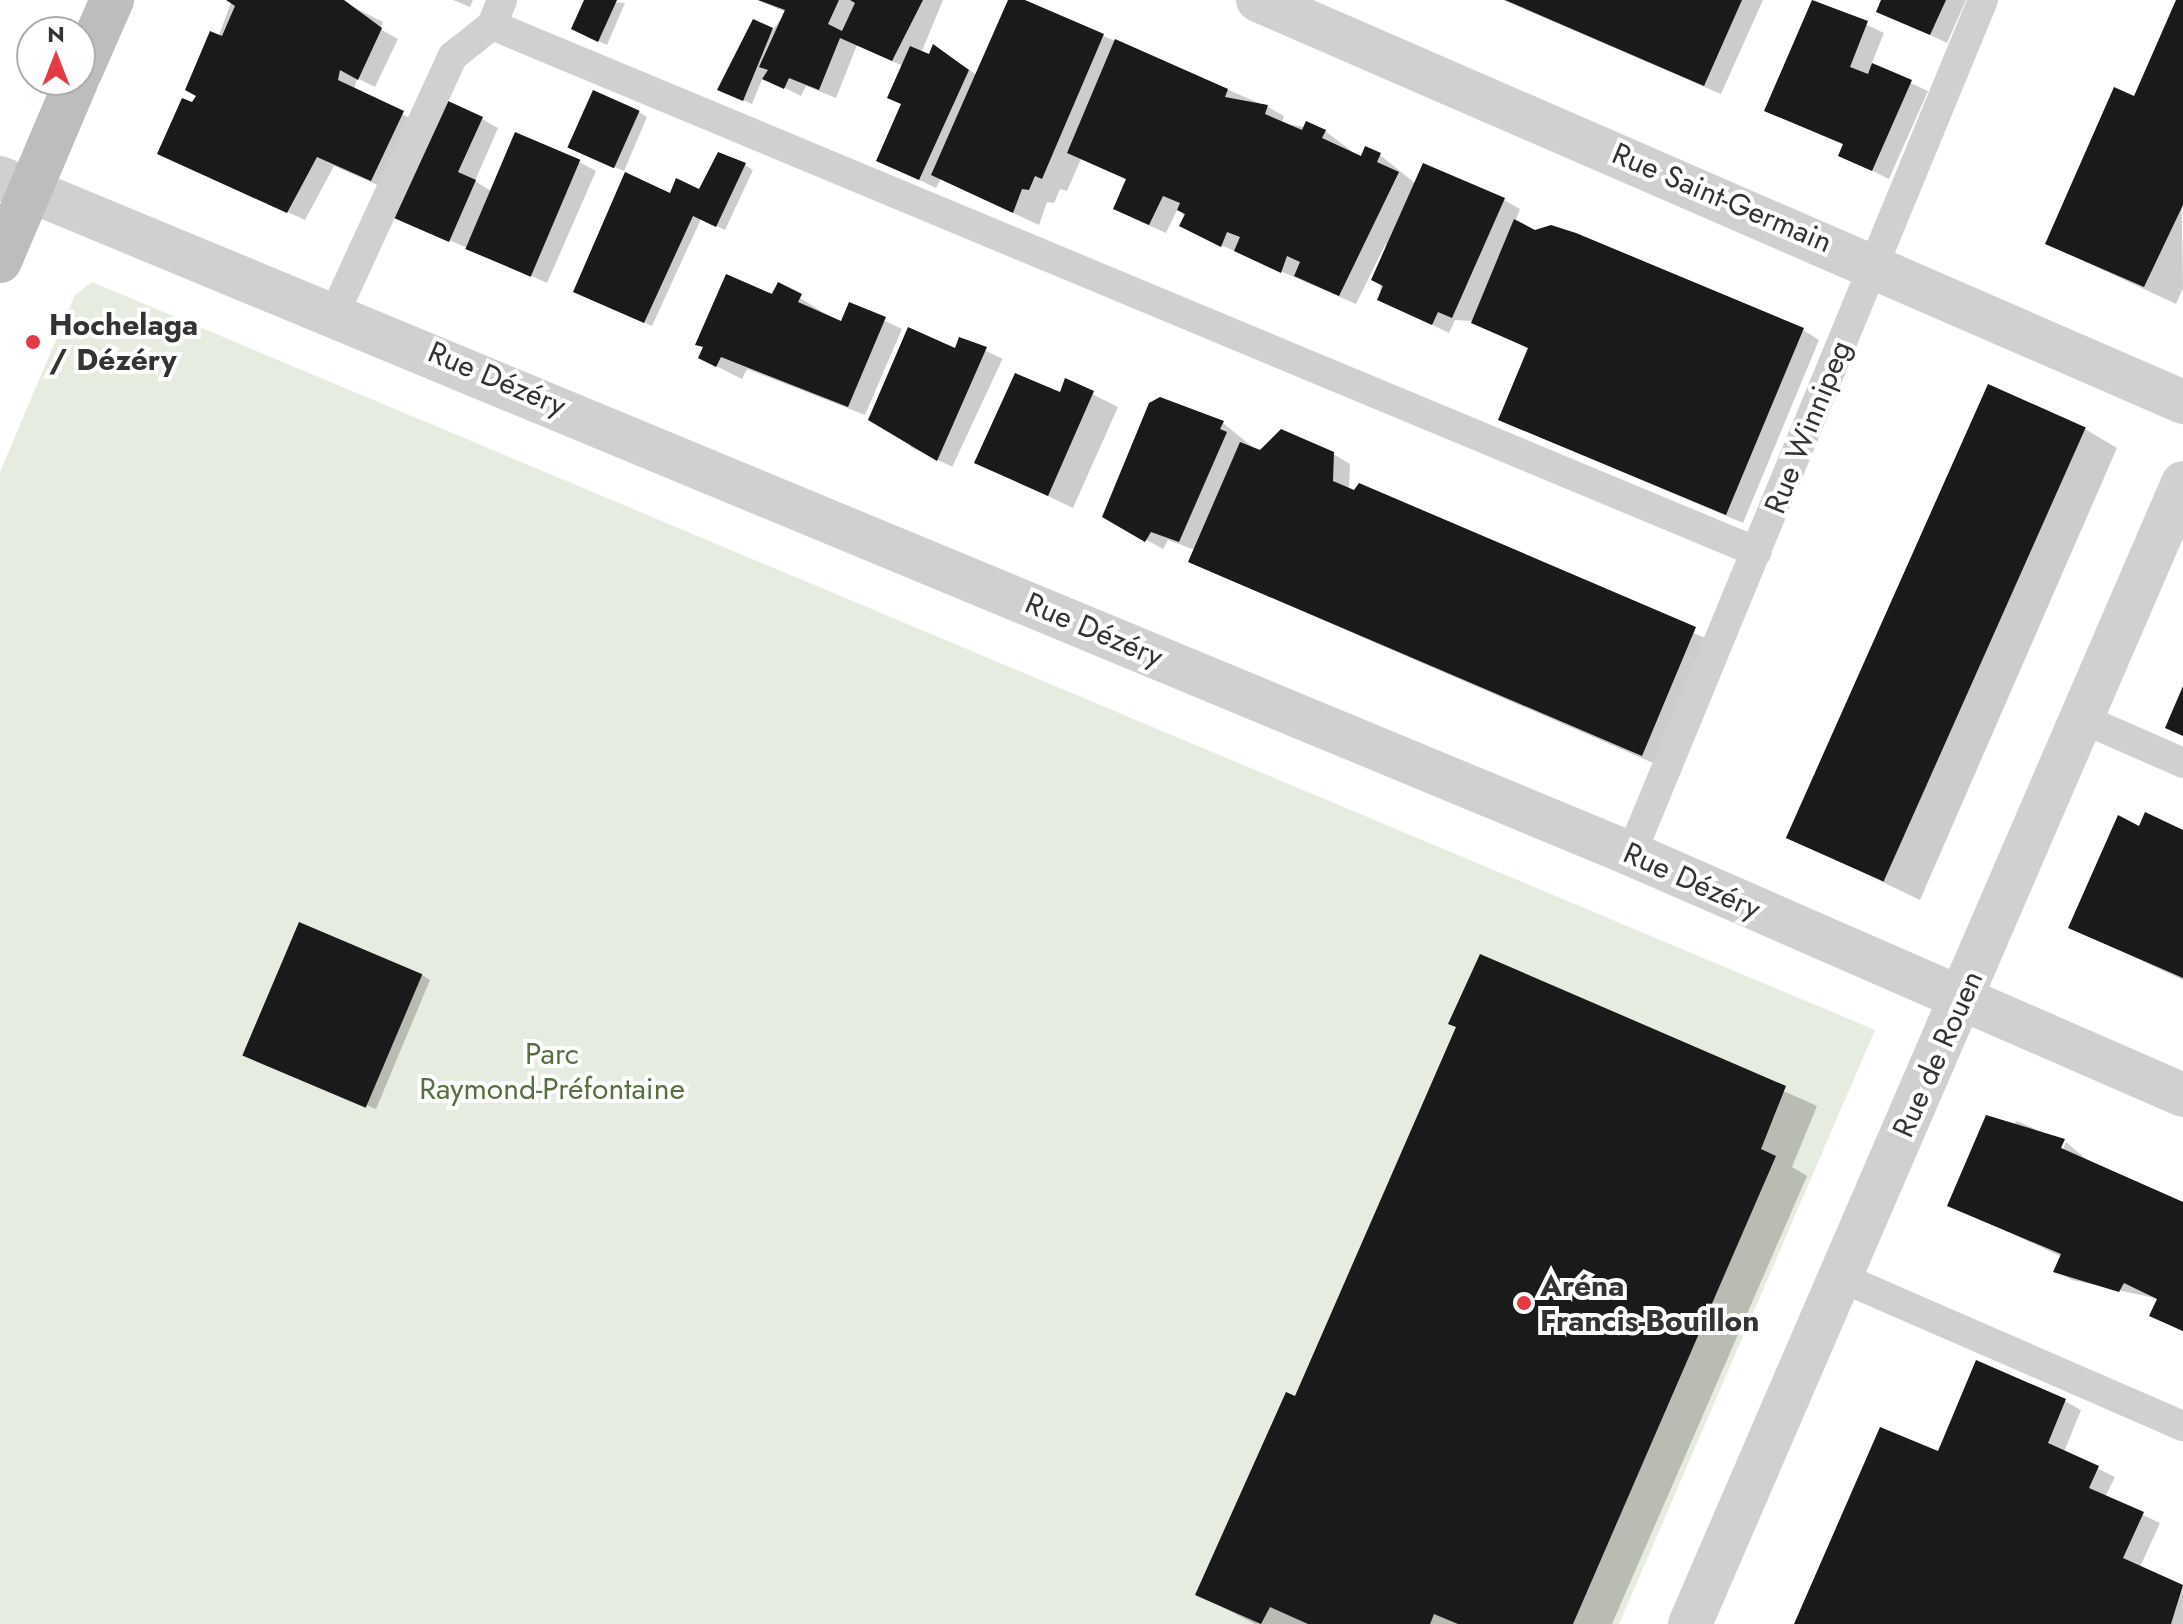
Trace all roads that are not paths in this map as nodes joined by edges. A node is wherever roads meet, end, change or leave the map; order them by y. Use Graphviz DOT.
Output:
graph roads {
  1 [pos="112,0"];
  2 [pos="1258,0"];
  3 [pos="1983,0"];
  4 [pos="497,12"];
  5 [pos="96,36"];
  6 [pos="67,96"];
  7 [pos="15,184"];
  8 [pos="0,261"];
  9 [pos="1875,264"];
  10 [pos="335,312"];
  11 [pos="2183,402"];
  12 [pos="2183,483"];
  13 [pos="1757,552"];
  14 [pos="2083,719"];
  15 [pos="2183,763"];
  16 [pos="1631,854"];
  17 [pos="1962,1000"];
  18 [pos="2183,1095"];
  19 [pos="1840,1277"];
  20 [pos="2183,1426"];
  21 [pos="1690,1624"];
  1 -- 5 [label="street"];
  2 -- 9 [label="street, Rue Saint-Germain"];
  3 -- 9 [label="lane, Rue Winnipeg"];
  4 -- 10 [label="lane"];
  4 -- 13 [label="lane"];
  6 -- 7 [label="street"];
  7 -- 8 [label="street"];
  7 -- 10 [label="street, Rue Dézéry"];
  9 -- 11 [label="street, Rue Saint-Germain"];
  9 -- 13 [label="lane, Rue Winnipeg"];
  10 -- 16 [label="street, Rue Dézéry"];
  12 -- 14 [label="street, Rue de Rouen"];
  13 -- 16 [label="lane, Rue Winnipeg"];
  14 -- 15 [label="lane"];
  14 -- 17 [label="street, Rue de Rouen"];
  16 -- 17 [label="street, Rue Dézéry"];
  17 -- 18 [label="street, Rue Dézéry"];
  17 -- 19 [label="street, Rue de Rouen"];
  19 -- 20 [label="lane"];
  19 -- 21 [label="street, Rue de Rouen"];
}
